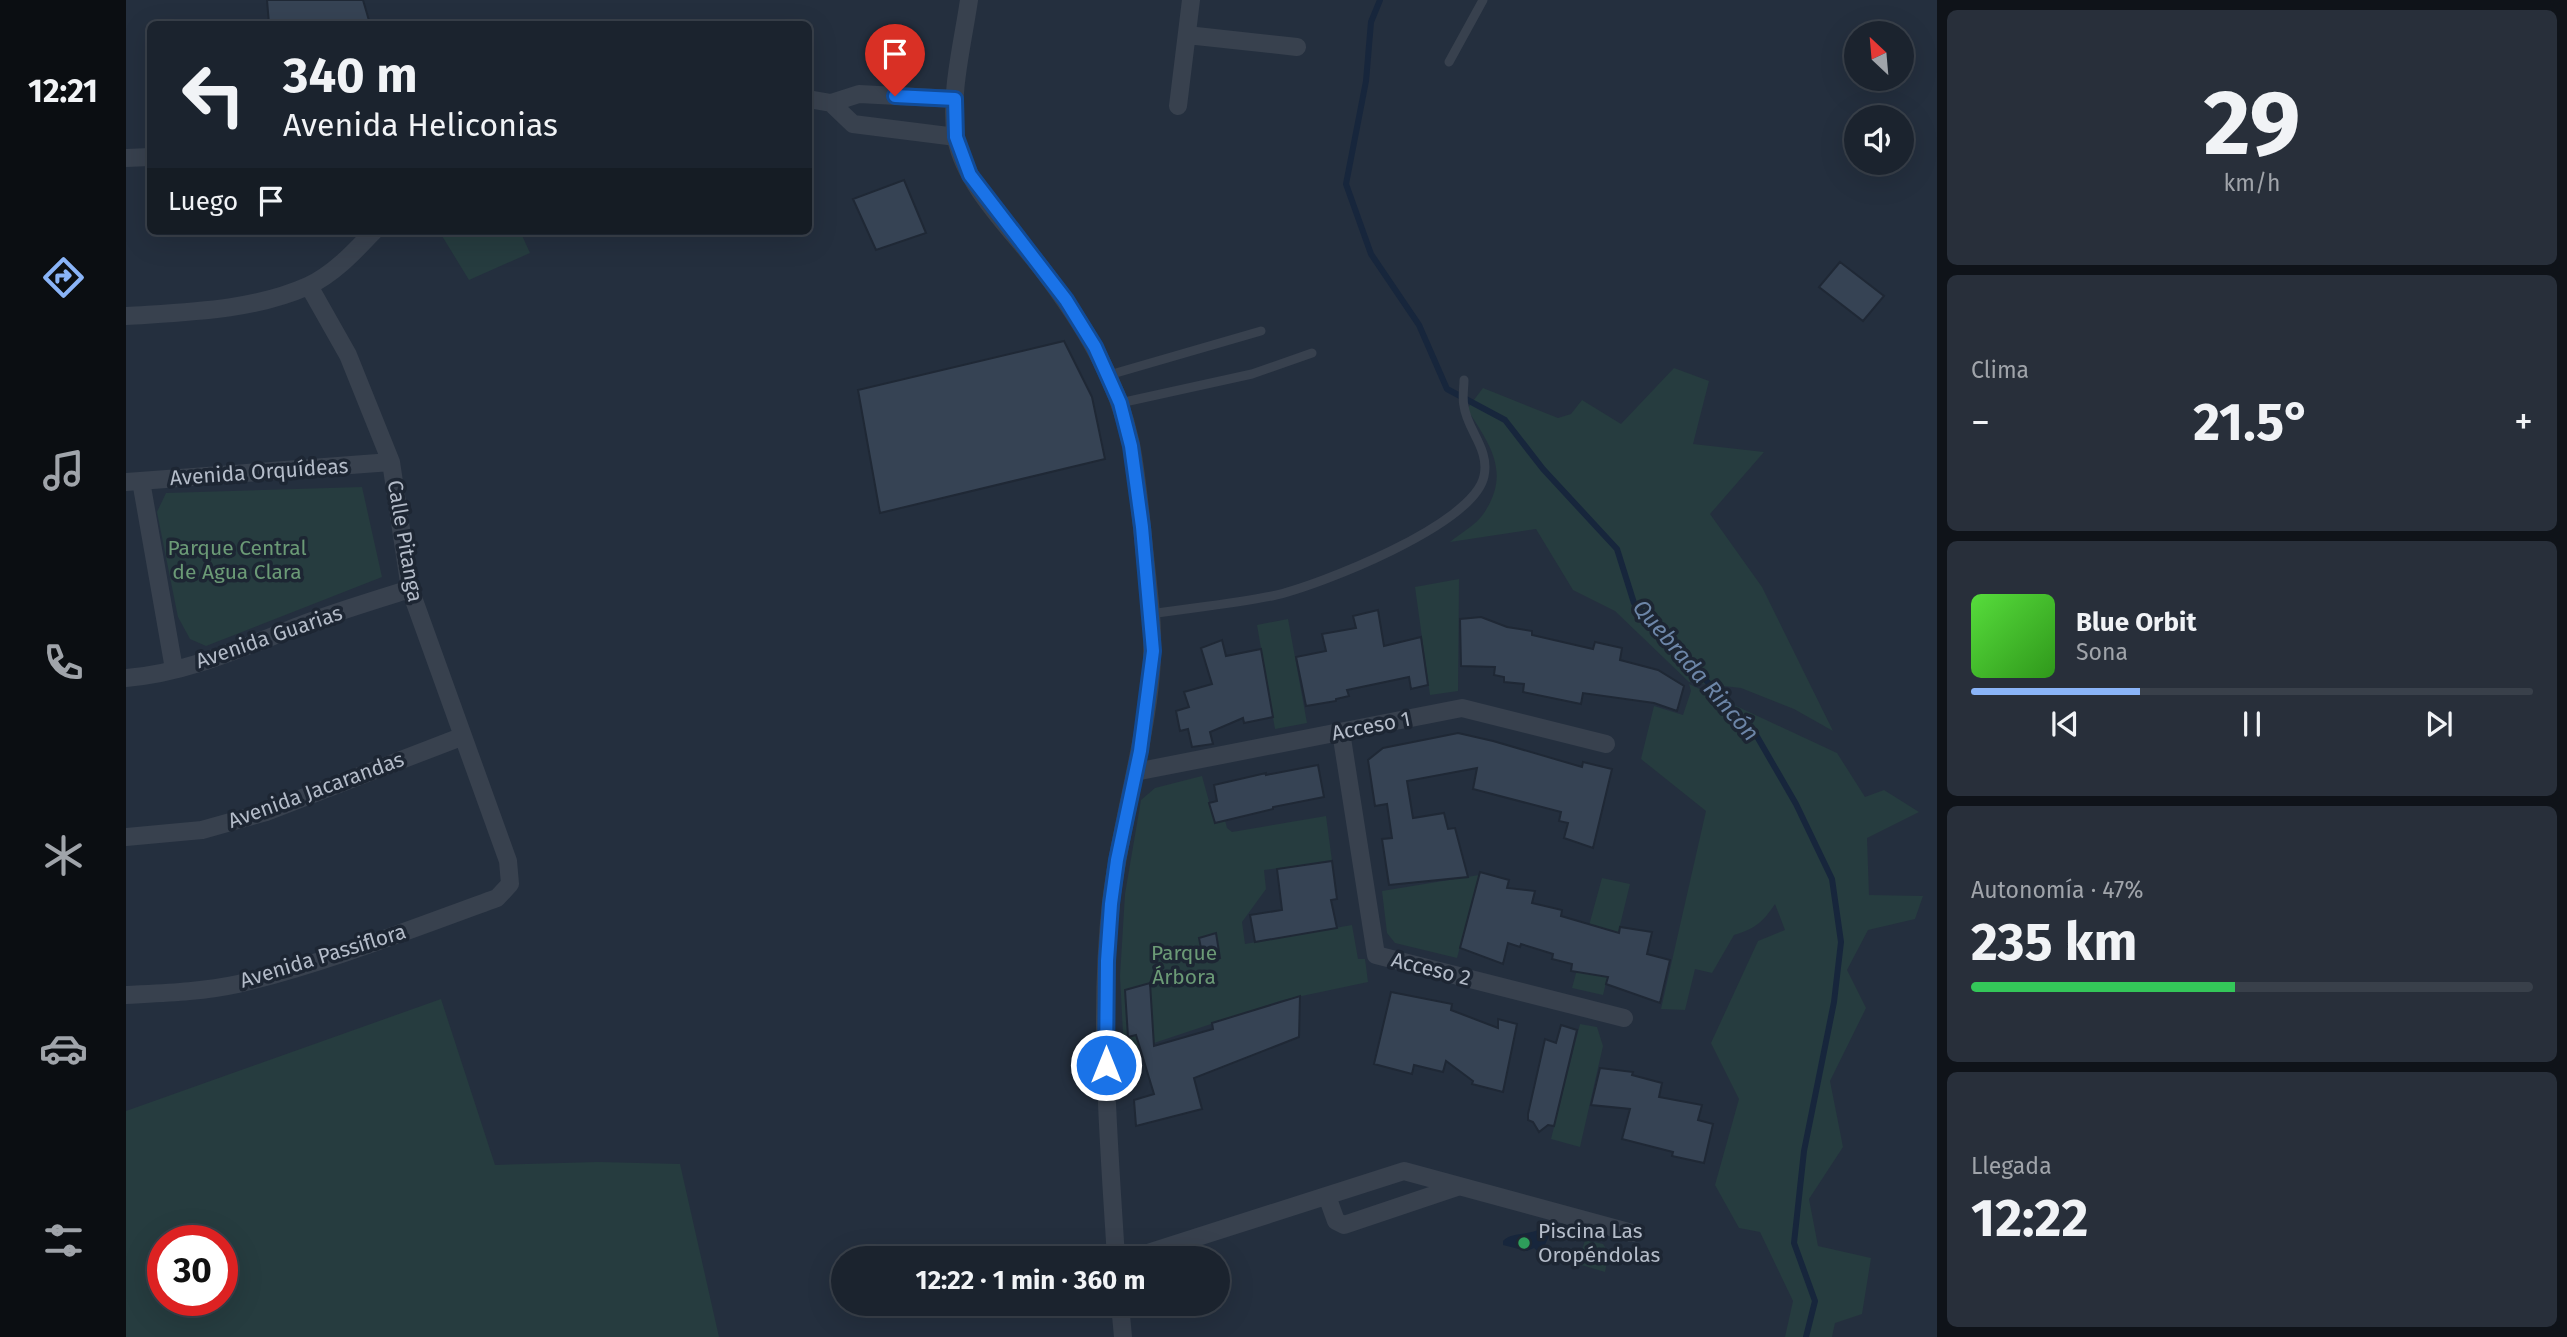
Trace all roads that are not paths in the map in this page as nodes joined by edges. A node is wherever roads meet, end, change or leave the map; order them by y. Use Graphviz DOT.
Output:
graph roads {
  1 [pos="969,0"];
  2 [pos="1191,0"];
  3 [pos="1483,0"];
  4 [pos="1187,35"];
  5 [pos="1297,47"];
  6 [pos="1449,62"];
  7 [pos="955,99"];
  8 [pos="812,100"];
  9 [pos="831,103"];
  10 [pos="1178,106"];
  11 [pos="956,137"];
  12 [pos="147,157"];
  13 [pos="126,158"];
  14 [pos="370,235"];
  15 [pos="309,285"];
  16 [pos="126,316"];
  17 [pos="1261,331"];
  18 [pos="1312,353"];
  19 [pos="1109,375"];
  20 [pos="1464,380"];
  21 [pos="1120,403"];
  22 [pos="391,462"];
  23 [pos="133,482"];
  24 [pos="410,589"];
  25 [pos="1151,614"];
  26 [pos="174,669"];
  27 [pos="126,678"];
  28 [pos="1341,732"];
  29 [pos="461,737"];
  30 [pos="1606,744"];
  31 [pos="1135,772"];
  32 [pos="126,837"];
  33 [pos="510,884"];
  34 [pos="126,995"];
  35 [pos="1625,1018"];
  36 [pos="1457,1187"];
  37 [pos="1327,1196"];
  38 [pos="1632,1233"];
  39 [pos="1115,1246"];
  40 [pos="1170,1246"];
  41 [pos="1121,1316"];
  42 [pos="1123,1337"];
  1 -- 7 [label="street"];
  2 -- 4 [label="street"];
  3 -- 6 [label="lane"];
  4 -- 5 [label="street"];
  4 -- 10 [label="street"];
  7 -- 9 [label="street"];
  7 -- 11 [label="street"];
  8 -- 9 [label="street"];
  9 -- 11 [label="street"];
  11 -- 19 [label="street"];
  12 -- 13 [label="street"];
  14 -- 15 [label="street"];
  15 -- 16 [label="street"];
  15 -- 22 [label="street, Calle Pitanga"];
  17 -- 19 [label="lane"];
  18 -- 21 [label="lane"];
  19 -- 21 [label="street"];
  20 -- 25 [label="lane"];
  21 -- 25 [label="street"];
  22 -- 23 [label="street, Avenida Orquídeas"];
  22 -- 24 [label="street, Calle Pitanga"];
  23 -- 26 [label="street"];
  24 -- 26 [label="street, Avenida Guarias"];
  24 -- 29 [label="street, Calle Pitanga"];
  25 -- 31 [label="street"];
  26 -- 27 [label="street, Avenida Guarias"];
  28 -- 30 [label="street, Acceso 1"];
  28 -- 31 [label="street, Acceso 1"];
  28 -- 35 [label="street, Acceso 2"];
  29 -- 32 [label="street, Avenida Jacarandas"];
  29 -- 33 [label="street, Calle Pitanga"];
  31 -- 39 [label="street"];
  33 -- 34 [label="street, Avenida Passiflora"];
  36 -- 37 [label="street"];
  36 -- 37 [label="street"];
  36 -- 38 [label="street"];
  37 -- 40 [label="street"];
  41 -- 42 [label="street"];
}
